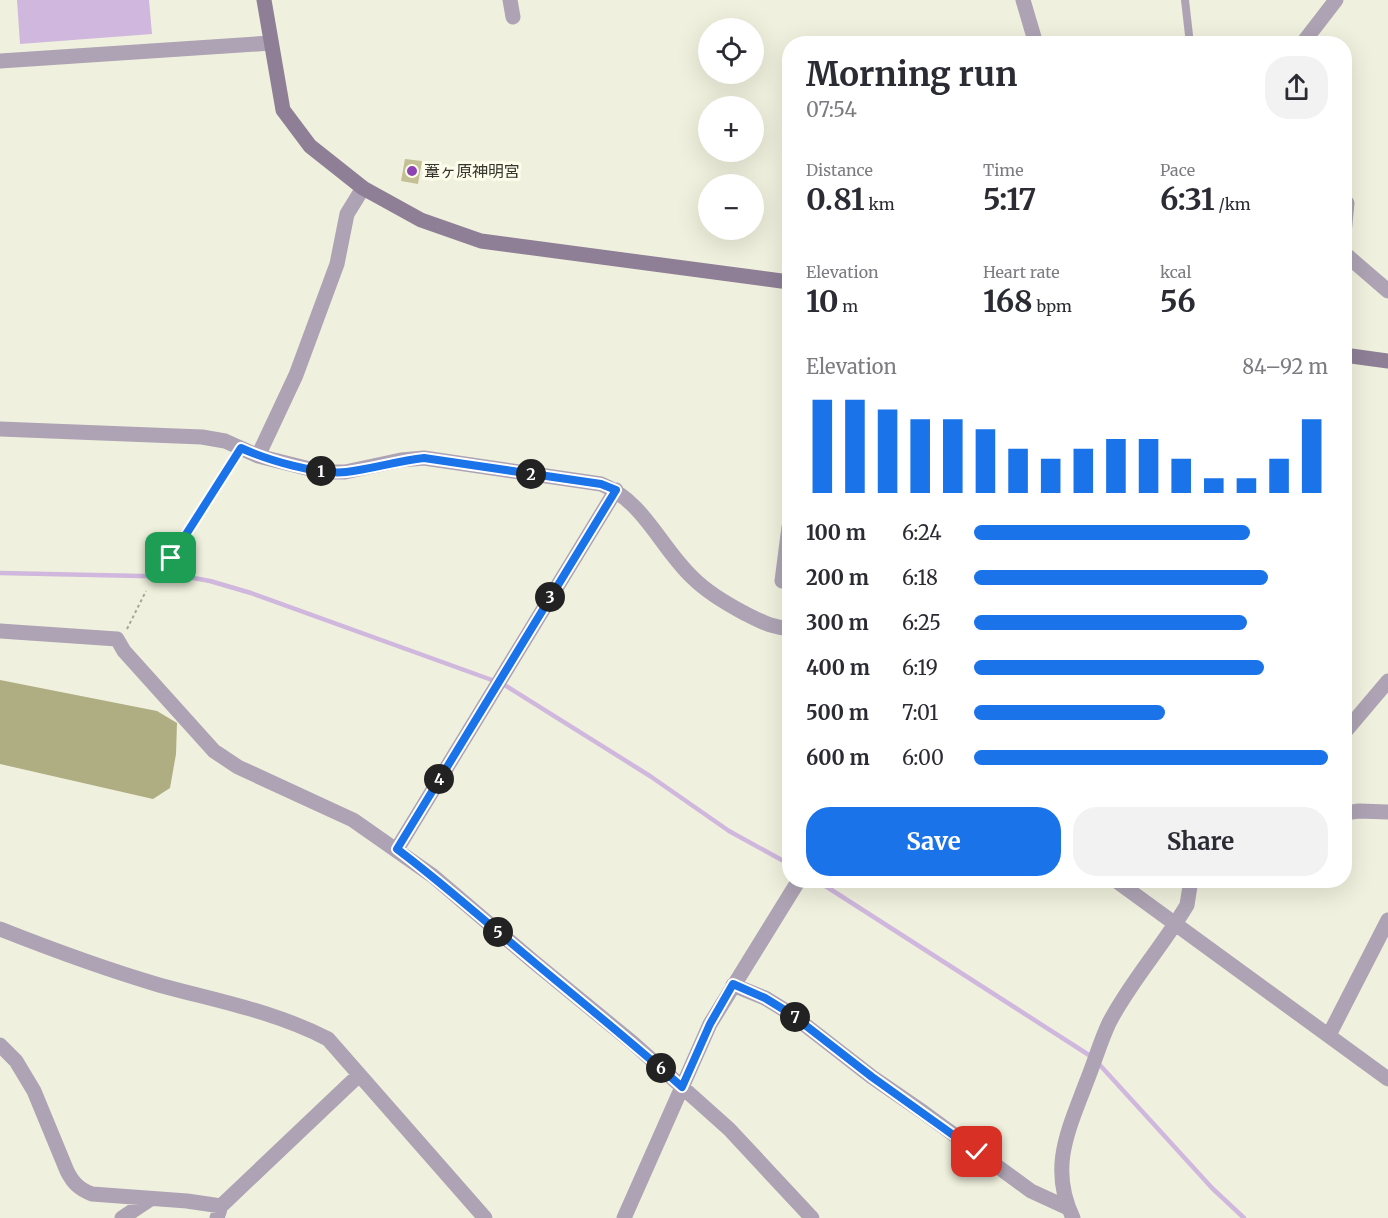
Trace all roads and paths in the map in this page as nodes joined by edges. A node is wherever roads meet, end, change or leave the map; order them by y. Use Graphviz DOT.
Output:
graph roads {
  1 [pos="264,0"];
  2 [pos="510,0"];
  3 [pos="1023,0"];
  4 [pos="1185,0"];
  5 [pos="1336,0"];
  6 [pos="513,17"];
  7 [pos="1034,36"];
  8 [pos="1189,36"];
  9 [pos="1308,36"];
  10 [pos="271,42"];
  11 [pos="0,61"];
  12 [pos="363,189"];
  13 [pos="1352,261"];
  14 [pos="782,281"];
  15 [pos="1388,291"];
  16 [pos="1352,356"];
  17 [pos="1388,361"];
  18 [pos="0,429"];
  19 [pos="241,448"];
  20 [pos="258,456"];
  21 [pos="616,490"];
  22 [pos="171,558"];
  23 [pos="146,591"];
  24 [pos="782,628"];
  25 [pos="0,631"];
  26 [pos="117,639"];
  27 [pos="1388,681"];
  28 [pos="1352,724"];
  29 [pos="1352,812"];
  30 [pos="1388,812"];
  31 [pos="397,849"];
  32 [pos="795,888"];
  33 [pos="1126,888"];
  34 [pos="1190,888"];
  35 [pos="1388,920"];
  36 [pos="1176,924"];
  37 [pos="0,929"];
  38 [pos="733,984"];
  39 [pos="1329,1035"];
  40 [pos="0,1045"];
  41 [pos="359,1075"];
  42 [pos="1388,1079"];
  43 [pos="682,1087"];
  44 [pos="149,1200"];
  45 [pos="219,1212"];
  46 [pos="1070,1213"];
  47 [pos="809,1217"];
  48 [pos="122,1218"];
  49 [pos="485,1218"];
  50 [pos="624,1218"];
  1 -- 10 [label="street"];
  2 -- 6 [label="street"];
  3 -- 7 [label="street"];
  4 -- 8 [label="lane"];
  5 -- 9 [label="street"];
  10 -- 11 [label="street"];
  10 -- 12 [label="street"];
  12 -- 14 [label="street"];
  12 -- 20 [label="street"];
  13 -- 15 [label="street"];
  16 -- 17 [label="street"];
  18 -- 19 [label="street"];
  19 -- 20 [label="street"];
  19 -- 22 [label="path"];
  20 -- 21 [label="street"];
  21 -- 24 [label="street"];
  21 -- 31 [label="street"];
  23 -- 26 [label="path"];
  25 -- 26 [label="street"];
  26 -- 31 [label="street"];
  27 -- 28 [label="street"];
  29 -- 30 [label="street"];
  31 -- 43 [label="street"];
  32 -- 38 [label="street"];
  33 -- 36 [label="street"];
  34 -- 36 [label="street"];
  35 -- 39 [label="street"];
  36 -- 39 [label="street"];
  36 -- 46 [label="street"];
  37 -- 41 [label="street"];
  38 -- 43 [label="street"];
  38 -- 46 [label="street"];
  39 -- 42 [label="street"];
  40 -- 44 [label="street"];
  41 -- 45 [label="street"];
  41 -- 49 [label="street"];
  43 -- 47 [label="street"];
  43 -- 50 [label="street"];
  44 -- 45 [label="street"];
  44 -- 48 [label="street"];
}
